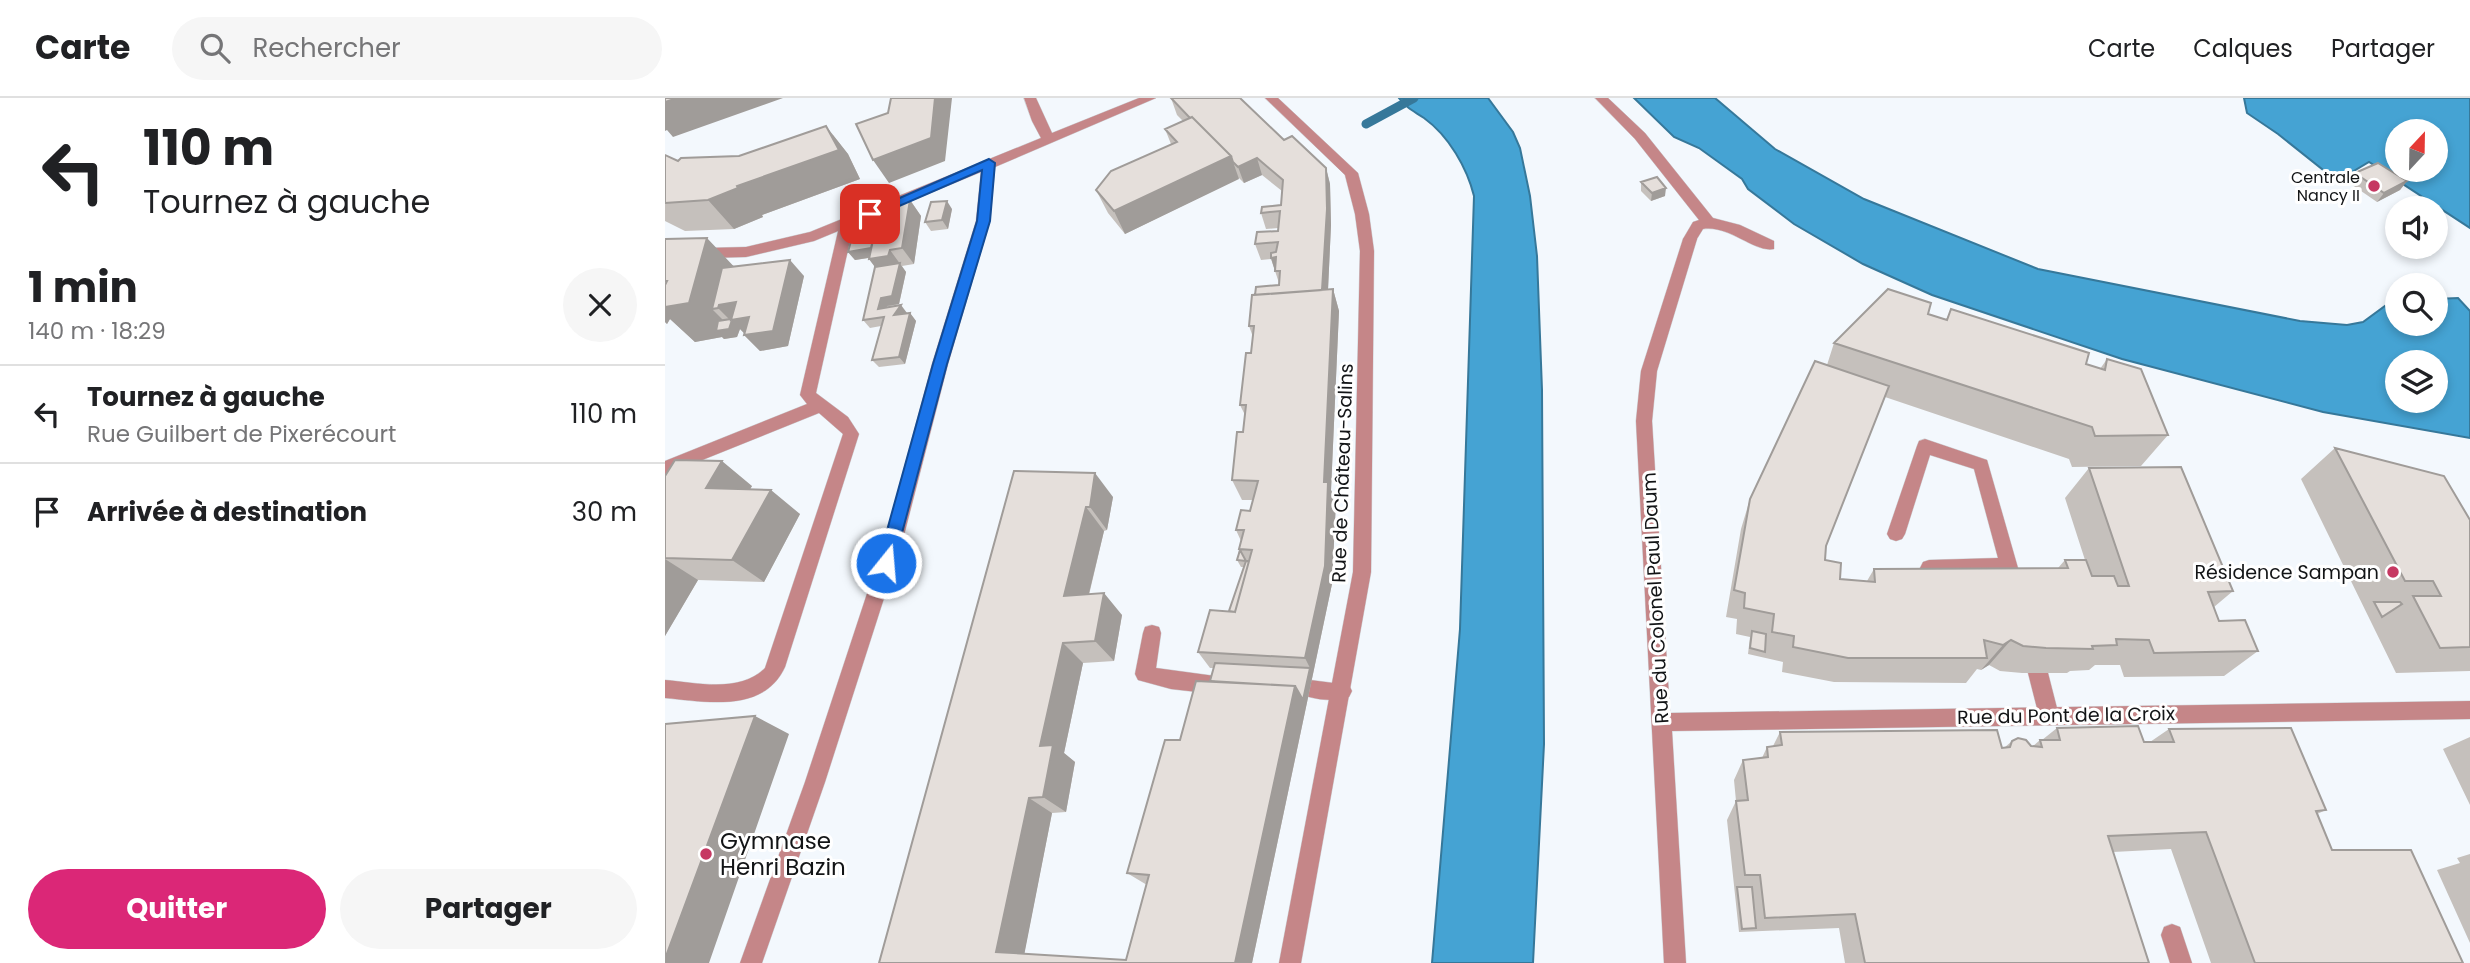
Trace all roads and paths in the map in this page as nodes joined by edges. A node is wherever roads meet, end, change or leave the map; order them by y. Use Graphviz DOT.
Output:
graph roads {
  1 [pos="1030,98"];
  2 [pos="1150,98"];
  3 [pos="1271,98"];
  4 [pos="1601,98"];
  5 [pos="1134,100"];
  6 [pos="1048,138"];
  7 [pos="989,163"];
  8 [pos="1708,222"];
  9 [pos="846,223"];
  10 [pos="1769,246"];
  11 [pos="665,254"];
  12 [pos="820,406"];
  13 [pos="665,468"];
  14 [pos="1896,534"];
  15 [pos="2008,566"];
  16 [pos="1929,568"];
  17 [pos="2017,596"];
  18 [pos="1152,633"];
  19 [pos="2038,673"];
  20 [pos="1216,685"];
  21 [pos="665,689"];
  22 [pos="1310,689"];
  23 [pos="1342,691"];
  24 [pos="2470,710"];
  25 [pos="2049,716"];
  26 [pos="1662,722"];
  27 [pos="2172,935"];
  28 [pos="751,963"];
  29 [pos="1290,963"];
  30 [pos="1675,963"];
  31 [pos="2182,963"];
  1 -- 6 [label="street"];
  2 -- 5 [label="street"];
  3 -- 23 [label="street, Rue de Château-Salins"];
  4 -- 8 [label="street"];
  5 -- 6 [label="street"];
  6 -- 7 [label="street"];
  7 -- 9 [label="street"];
  7 -- 28 [label="street"];
  8 -- 10 [label="street"];
  8 -- 26 [label="street, Rue du Colonel Paul Daum"];
  9 -- 11 [label="street"];
  9 -- 12 [label="street"];
  12 -- 13 [label="street"];
  12 -- 21 [label="street"];
  14 -- 15 [label="street"];
  15 -- 16 [label="street"];
  15 -- 17 [label="street"];
  18 -- 20 [label="street"];
  19 -- 25 [label="street"];
  22 -- 23 [label="street"];
  23 -- 29 [label="street, Rue de Château-Salins"];
  24 -- 25 [label="street, Rue du Pont de la Croix"];
  25 -- 26 [label="street, Rue du Pont de la Croix"];
  26 -- 30 [label="street, Rue du Colonel Paul Daum"];
  27 -- 31 [label="street"];
}
